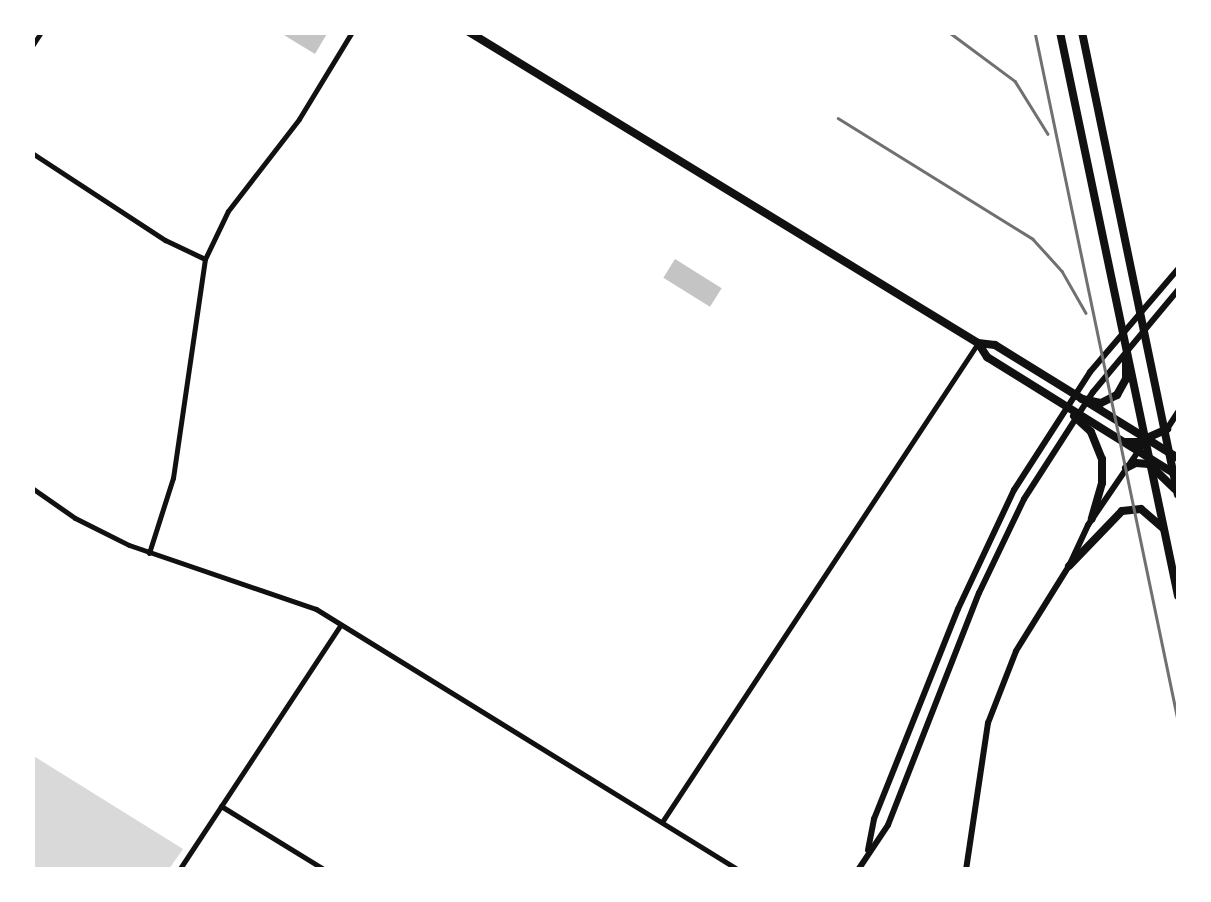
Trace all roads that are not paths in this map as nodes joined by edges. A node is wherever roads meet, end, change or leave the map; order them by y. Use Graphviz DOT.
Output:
graph roads {
  1 [pos="42,32"];
  2 [pos="352,32"];
  3 [pos="469,32"];
  4 [pos="1060,32"];
  5 [pos="1082,32"];
  6 [pos="32,46"];
  7 [pos="32,153"];
  8 [pos="205,258"];
  9 [pos="1178,269"];
  10 [pos="1178,290"];
  11 [pos="1124,336"];
  12 [pos="978,344"];
  13 [pos="1082,399"];
  14 [pos="1055,400"];
  15 [pos="1178,412"];
  16 [pos="1168,429"];
  17 [pos="1147,438"];
  18 [pos="1121,441"];
  19 [pos="1138,452"];
  20 [pos="1175,456"];
  21 [pos="1152,463"];
  22 [pos="1126,468"];
  23 [pos="1177,476"];
  24 [pos="32,488"];
  25 [pos="1178,494"];
  26 [pos="1092,519"];
  27 [pos="1165,530"];
  28 [pos="149,553"];
  29 [pos="1069,566"];
  30 [pos="1178,596"];
  31 [pos="340,625"];
  32 [pos="221,806"];
  33 [pos="662,822"];
  34 [pos="868,851"];
  35 [pos="179,870"];
  36 [pos="325,870"];
  37 [pos="739,870"];
  38 [pos="858,870"];
  39 [pos="966,870"];
  1 -- 6 [label="street"];
  2 -- 8 [label="street"];
  3 -- 12 [label="main road"];
  4 -- 11 [label="main road"];
  5 -- 16 [label="main road"];
  7 -- 8 [label="street"];
  8 -- 28 [label="street"];
  9 -- 34 [label="main road"];
  10 -- 34 [label="main road"];
  11 -- 13 [label="main road"];
  11 -- 17 [label="main road"];
  12 -- 13 [label="main road"];
  12 -- 14 [label="main road"];
  12 -- 33 [label="street"];
  13 -- 17 [label="main road"];
  14 -- 18 [label="main road"];
  14 -- 26 [label="main road"];
  15 -- 16 [label="main road"];
  16 -- 17 [label="main road"];
  16 -- 20 [label="main road"];
  17 -- 18 [label="main road"];
  17 -- 19 [label="main road"];
  17 -- 20 [label="main road"];
  17 -- 21 [label="main road"];
  18 -- 19 [label="main road"];
  19 -- 21 [label="main road"];
  19 -- 22 [label="main road"];
  20 -- 23 [label="main road"];
  21 -- 22 [label="main road"];
  21 -- 23 [label="main road"];
  21 -- 25 [label="main road"];
  21 -- 27 [label="main road"];
  22 -- 26 [label="main road"];
  23 -- 25 [label="main road"];
  24 -- 28 [label="street"];
  26 -- 29 [label="main road"];
  27 -- 29 [label="main road"];
  27 -- 30 [label="main road"];
  28 -- 31 [label="street"];
  29 -- 39 [label="main road"];
  31 -- 32 [label="street"];
  31 -- 33 [label="street"];
  32 -- 35 [label="street"];
  32 -- 36 [label="street"];
  33 -- 37 [label="street"];
  34 -- 38 [label="main road"];
}
